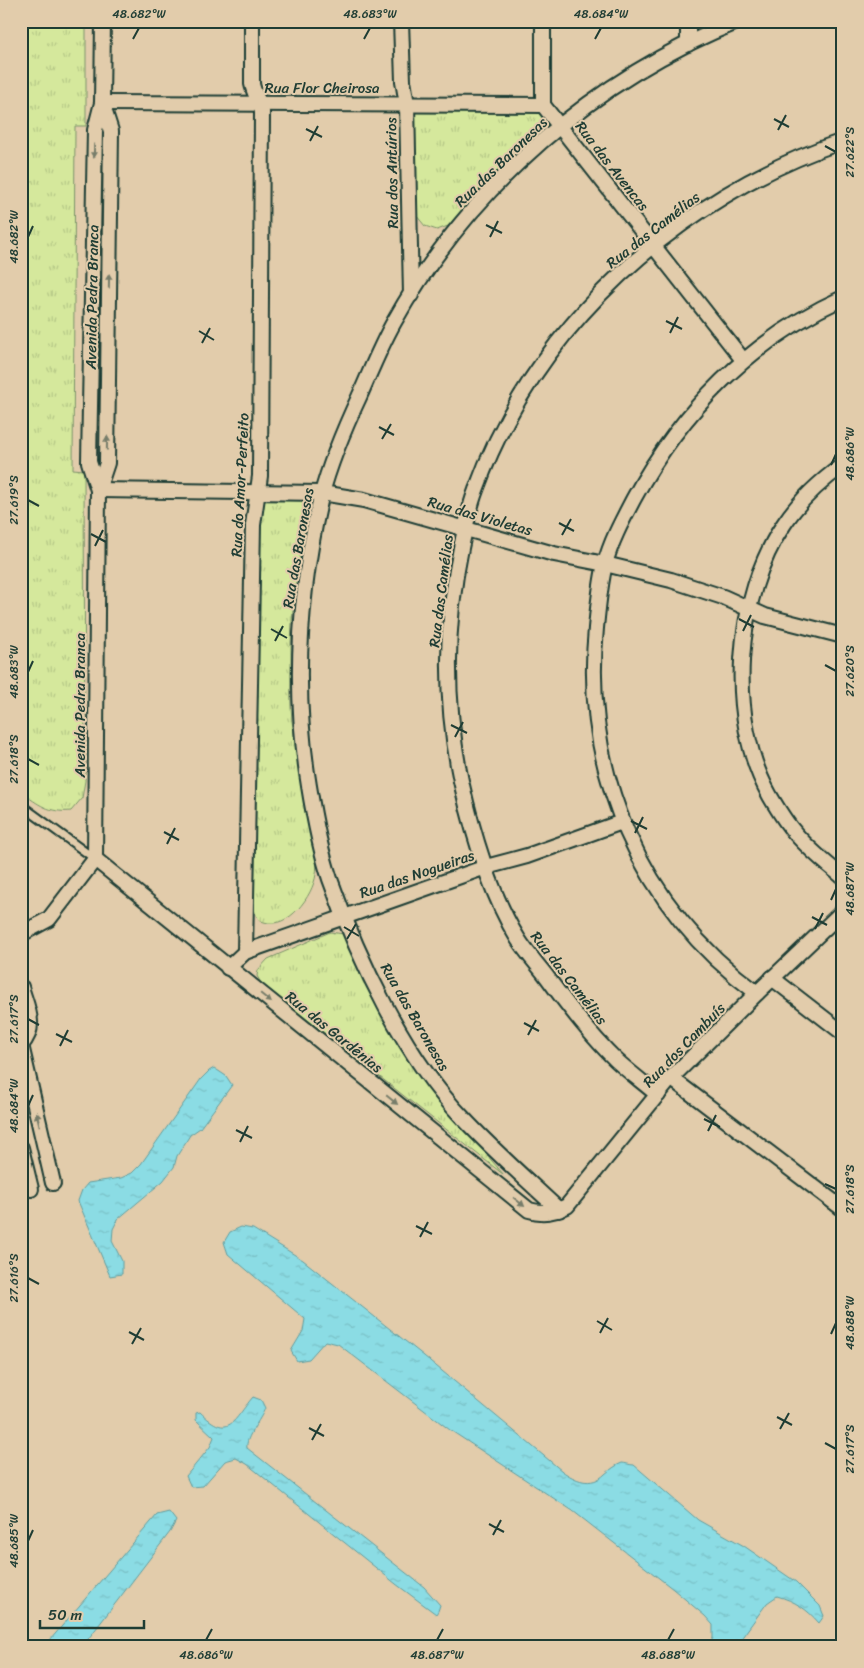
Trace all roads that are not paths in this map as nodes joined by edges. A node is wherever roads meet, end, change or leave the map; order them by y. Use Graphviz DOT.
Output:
graph roads {
  1 [pos="103,21"];
  2 [pos="252,21"];
  3 [pos="401,21"];
  4 [pos="543,21"];
  5 [pos="688,21"];
  6 [pos="739,21"];
  7 [pos="688,44"];
  8 [pos="102,103"];
  9 [pos="260,104"];
  10 [pos="407,104"];
  11 [pos="542,105"];
  12 [pos="560,126"];
  13 [pos="843,141"];
  14 [pos="653,246"];
  15 [pos="410,295"];
  16 [pos="843,298"];
  17 [pos="743,360"];
  18 [pos="843,465"];
  19 [pos="98,490"];
  20 [pos="258,491"];
  21 [pos="322,493"];
  22 [pos="465,529"];
  23 [pos="605,564"];
  24 [pos="750,609"];
  25 [pos="843,636"];
  26 [pos="21,805"];
  27 [pos="622,822"];
  28 [pos="95,859"];
  29 [pos="486,867"];
  30 [pos="843,877"];
  31 [pos="843,912"];
  32 [pos="344,916"];
  33 [pos="21,934"];
  34 [pos="246,952"];
  35 [pos="228,968"];
  36 [pos="772,978"];
  37 [pos="21,987"];
  38 [pos="757,993"];
  39 [pos="843,1033"];
  40 [pos="21,1045"];
  41 [pos="671,1078"];
  42 [pos="658,1095"];
  43 [pos="21,1148"];
  44 [pos="53,1183"];
  45 [pos="31,1189"];
  46 [pos="843,1209"];
  47 [pos="559,1210"];
  1 -- 8 [label="street, Avenida Pedra Branca"];
  2 -- 9 [label="street, Rua do Amor-Perfeito"];
  3 -- 10 [label="street, Rua dos Antúrios"];
  4 -- 11 [label="street"];
  5 -- 7 [label="street"];
  6 -- 7 [label="street, Rua das Baronesas"];
  7 -- 12 [label="street, Rua das Baronesas"];
  8 -- 9 [label="street, Rua Flor Cheirosa"];
  8 -- 19 [label="street, Avenida Pedra Branca"];
  9 -- 10 [label="street, Rua Flor Cheirosa"];
  9 -- 20 [label="street, Rua do Amor-Perfeito"];
  10 -- 11 [label="street, Rua Flor Cheirosa"];
  10 -- 15 [label="street, Rua dos Antúrios"];
  11 -- 12 [label="street, Rua das Avencas"];
  12 -- 14 [label="street, Rua das Avencas"];
  12 -- 15 [label="street, Rua das Baronesas"];
  13 -- 14 [label="street, Rua das Camélias"];
  14 -- 17 [label="street, Rua das Avencas"];
  14 -- 22 [label="street, Rua das Camélias"];
  15 -- 21 [label="street, Rua das Baronesas"];
  16 -- 17 [label="street"];
  17 -- 23 [label="street"];
  18 -- 24 [label="street"];
  19 -- 20 [label="street, Rua das Violetas"];
  19 -- 28 [label="street, Avenida Pedra Branca"];
  20 -- 21 [label="street, Rua das Violetas"];
  20 -- 34 [label="street, Rua do Amor-Perfeito"];
  21 -- 22 [label="street, Rua das Violetas"];
  21 -- 32 [label="street, Rua das Baronesas"];
  22 -- 23 [label="street, Rua das Violetas"];
  22 -- 29 [label="street, Rua das Camélias"];
  23 -- 24 [label="street, Rua das Violetas"];
  23 -- 27 [label="street"];
  24 -- 25 [label="street, Rua das Violetas"];
  24 -- 30 [label="street"];
  26 -- 28 [label="lane"];
  27 -- 29 [label="street, Rua das Nogueiras"];
  27 -- 38 [label="street"];
  28 -- 33 [label="street"];
  28 -- 35 [label="street, Rua das Gardênias"];
  29 -- 32 [label="street, Rua das Nogueiras"];
  29 -- 42 [label="street, Rua das Camélias"];
  31 -- 36 [label="street, Rua dos Cambuís"];
  32 -- 34 [label="street, Rua das Nogueiras"];
  32 -- 47 [label="street, Rua das Baronesas"];
  34 -- 35 [label="street, Rua das Nogueiras"];
  35 -- 47 [label="street, Rua das Gardênias, one-way"];
  36 -- 38 [label="street, Rua dos Cambuís"];
  36 -- 39 [label="street"];
  37 -- 40 [label="street"];
  38 -- 41 [label="street, Rua dos Cambuís"];
  44 -- 40 [label="street, one-way"];
  41 -- 42 [label="street, Rua dos Cambuís"];
  41 -- 46 [label="street"];
  42 -- 47 [label="street, Rua dos Cambuís"];
  43 -- 45 [label="street"];
}
